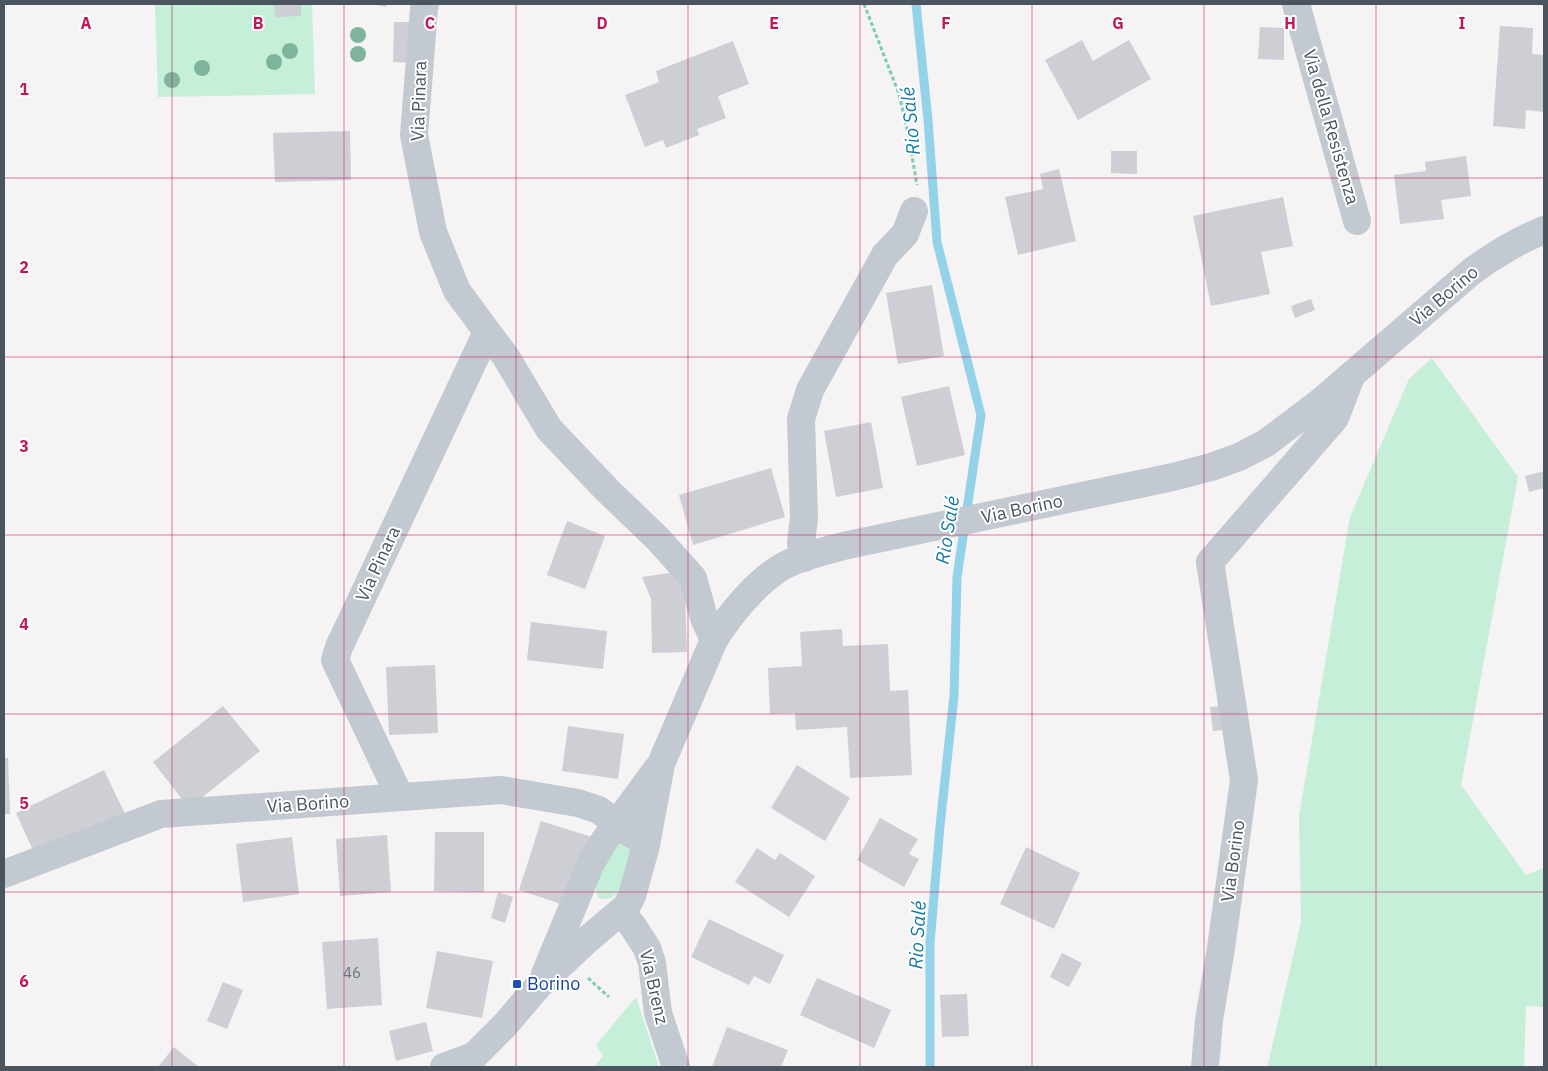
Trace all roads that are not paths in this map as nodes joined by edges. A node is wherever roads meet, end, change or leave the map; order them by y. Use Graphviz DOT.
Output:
graph roads {
  1 [pos="425,4"];
  2 [pos="1296,4"];
  3 [pos="914,211"];
  4 [pos="1358,221"];
  5 [pos="1544,230"];
  6 [pos="487,332"];
  7 [pos="1351,375"];
  8 [pos="804,558"];
  9 [pos="714,640"];
  10 [pos="661,764"];
  11 [pos="400,797"];
  12 [pos="617,823"];
  13 [pos="646,845"];
  14 [pos="4,874"];
  15 [pos="581,886"];
  16 [pos="618,915"];
  17 [pos="540,984"];
  18 [pos="444,1067"];
  19 [pos="676,1067"];
  20 [pos="1205,1067"];
  1 -- 6 [label="street, Via Pinara"];
  2 -- 4 [label="street, Via della Resistenza"];
  3 -- 8 [label="street"];
  5 -- 7 [label="street, Via Borino"];
  6 -- 9 [label="street, Via Pinara"];
  6 -- 11 [label="street, Via Pinara"];
  7 -- 8 [label="street, Via Borino"];
  7 -- 20 [label="street, Via Borino"];
  8 -- 9 [label="street, Via Borino"];
  9 -- 10 [label="street, Via Borino"];
  10 -- 12 [label="street, Via Borino"];
  10 -- 13 [label="street, Via Borino"];
  11 -- 12 [label="street, Via Borino"];
  11 -- 14 [label="street, Via Borino"];
  12 -- 13 [label="street, Via Borino"];
  12 -- 15 [label="street, Via Borino"];
  13 -- 16 [label="street, Via Borino"];
  15 -- 16 [label="street"];
  15 -- 17 [label="street, Via Borino"];
  16 -- 17 [label="street, Via Borino"];
  16 -- 19 [label="street, Via Brenz"];
  17 -- 18 [label="street, Via Borino"];
}
